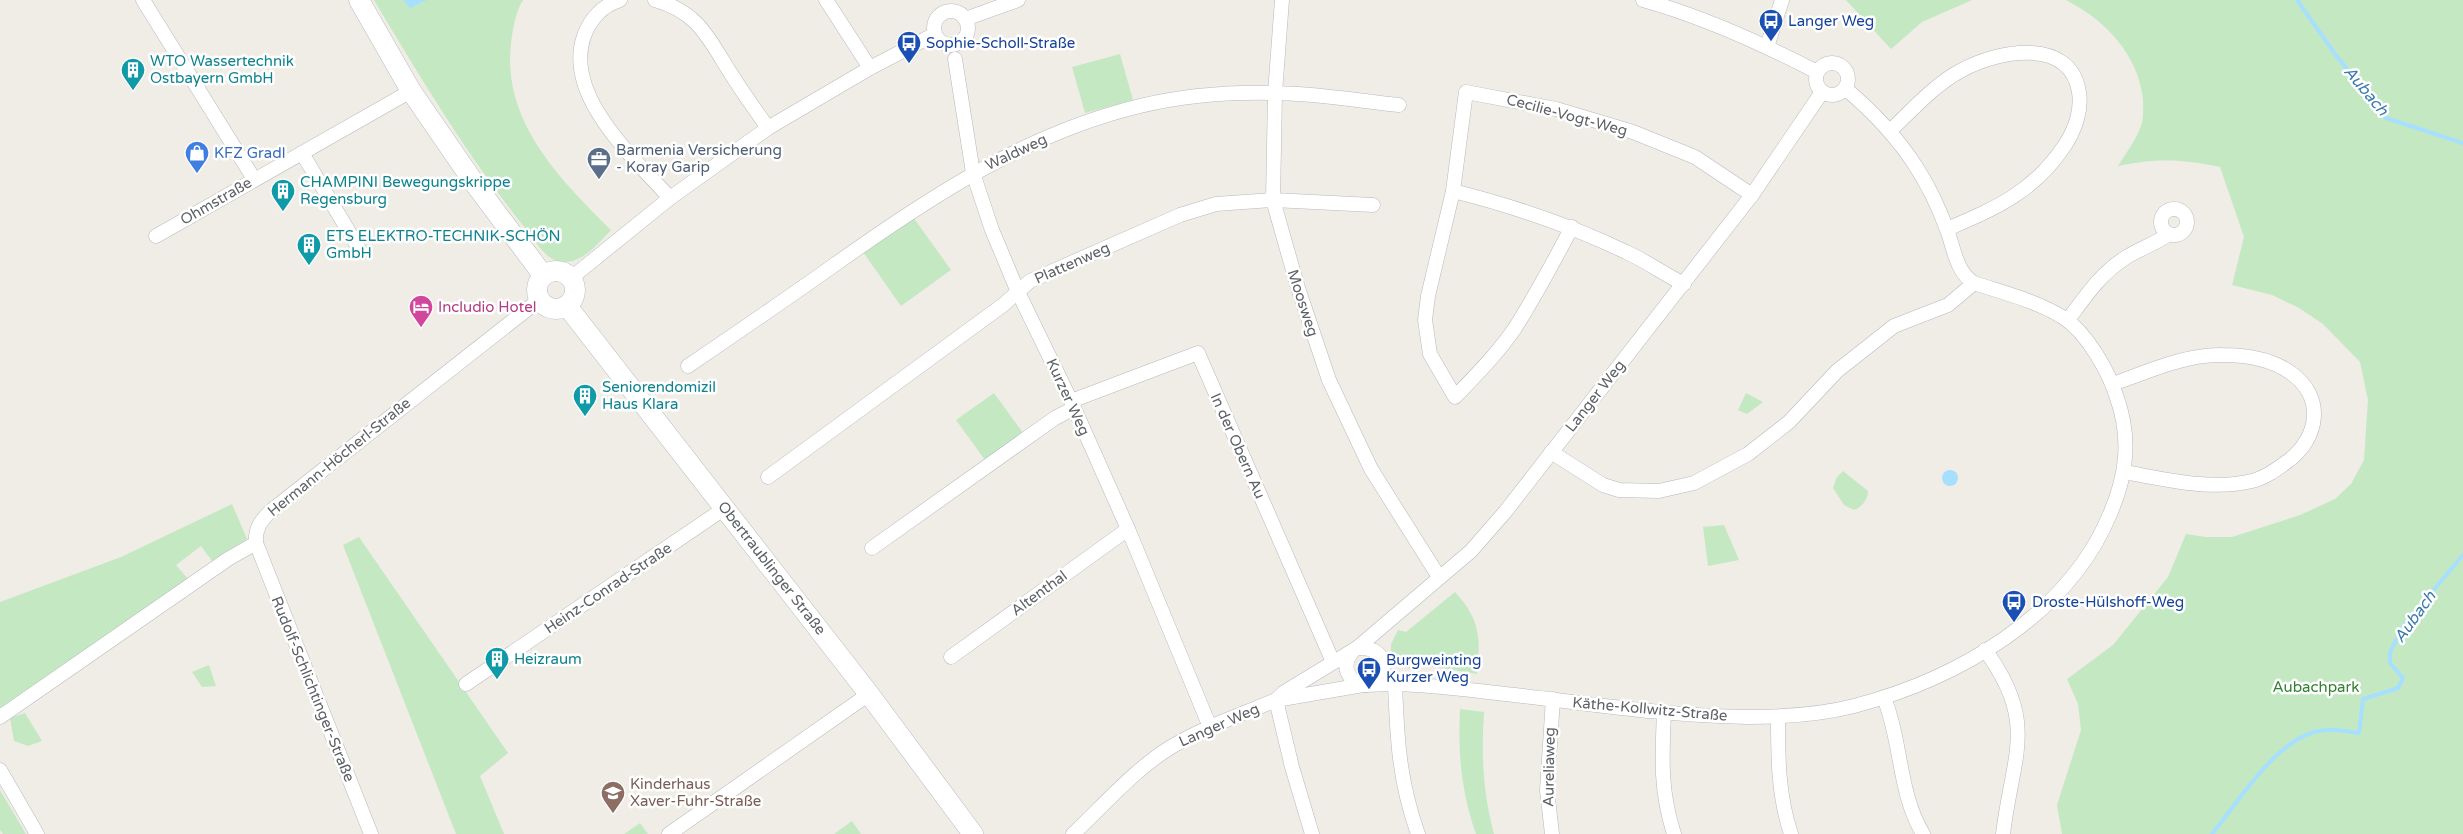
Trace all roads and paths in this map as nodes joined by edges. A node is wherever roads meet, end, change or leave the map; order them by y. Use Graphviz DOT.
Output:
graph roads {
  1 [pos="143,0"];
  2 [pos="359,0"];
  3 [pos="620,0"];
  4 [pos="655,0"];
  5 [pos="826,0"];
  6 [pos="1018,0"];
  7 [pos="1282,0"];
  8 [pos="1643,0"];
  9 [pos="1782,0"];
  10 [pos="1658,2"];
  11 [pos="966,19"];
  12 [pos="935,34"];
  13 [pos="1767,46"];
  14 [pos="955,59"];
  15 [pos="870,68"];
  16 [pos="1817,72"];
  17 [pos="1846,89"];
  18 [pos="411,91"];
  19 [pos="1275,92"];
  20 [pos="1822,92"];
  21 [pos="1399,105"];
  22 [pos="768,128"];
  23 [pos="1890,131"];
  24 [pos="302,153"];
  25 [pos="973,173"];
  26 [pos="254,179"];
  27 [pos="1453,190"];
  28 [pos="1752,195"];
  29 [pos="670,198"];
  30 [pos="1273,200"];
  31 [pos="1374,205"];
  32 [pos="1572,227"];
  33 [pos="1947,229"];
  34 [pos="2169,234"];
  35 [pos="156,236"];
  36 [pos="361,252"];
  37 [pos="543,274"];
  38 [pos="571,278"];
  39 [pos="1974,283"];
  40 [pos="1684,284"];
  41 [pos="1018,292"];
  42 [pos="539,300"];
  43 [pos="567,306"];
  44 [pos="2068,320"];
  45 [pos="688,366"];
  46 [pos="2113,384"];
  47 [pos="1072,404"];
  48 [pos="1551,452"];
  49 [pos="2124,472"];
  50 [pos="768,477"];
  51 [pos="726,508"];
  52 [pos="1128,528"];
  53 [pos="256,543"];
  54 [pos="872,548"];
  55 [pos="1439,577"];
  56 [pos="1378,629"];
  57 [pos="1355,650"];
  58 [pos="1985,650"];
  59 [pos="1378,652"];
  60 [pos="951,657"];
  61 [pos="1333,662"];
  62 [pos="1384,666"];
  63 [pos="1398,683"];
  64 [pos="466,684"];
  65 [pos="1364,685"];
  66 [pos="869,694"];
  67 [pos="1884,698"];
  68 [pos="1553,699"];
  69 [pos="1276,700"];
  70 [pos="1664,713"];
  71 [pos="0,716"];
  72 [pos="1778,717"];
  73 [pos="1210,727"];
  74 [pos="0,770"];
  75 [pos="37,834"];
  76 [pos="371,834"];
  77 [pos="669,834"];
  78 [pos="974,834"];
  79 [pos="1073,834"];
  80 [pos="1312,834"];
  81 [pos="1418,834"];
  82 [pos="1552,834"];
  83 [pos="1674,834"];
  84 [pos="1791,834"];
  85 [pos="1922,834"];
  86 [pos="2003,834"];
  1 -- 26 [label="street"];
  2 -- 18 [label="street"];
  3 -- 29 [label="street"];
  4 -- 22 [label="street"];
  5 -- 15 [label="street"];
  6 -- 11 [label="street"];
  7 -- 19 [label="street, Moosweg"];
  8 -- 10 [label="street"];
  9 -- 13 [label="street"];
  10 -- 13 [label="street"];
  11 -- 12 [label="street"];
  11 -- 12 [label="street"];
  12 -- 15 [label="street"];
  13 -- 16 [label="street"];
  14 -- 25 [label="street, Kurzer Weg"];
  15 -- 22 [label="street"];
  16 -- 17 [label="street"];
  16 -- 20 [label="street"];
  17 -- 20 [label="street"];
  17 -- 23 [label="street"];
  18 -- 24 [label="street, Ohmstraße"];
  18 -- 37 [label="street"];
  19 -- 21 [label="street, Waldweg"];
  19 -- 25 [label="street, Waldweg"];
  19 -- 30 [label="street, Moosweg"];
  20 -- 28 [label="street, Langer Weg"];
  22 -- 29 [label="street"];
  23 -- 33 [label="street"];
  23 -- 33 [label="street"];
  24 -- 26 [label="street, Ohmstraße"];
  24 -- 36 [label="street"];
  25 -- 41 [label="street, Kurzer Weg"];
  25 -- 45 [label="street, Waldweg"];
  26 -- 35 [label="street, Ohmstraße"];
  27 -- 28 [label="street, Cecilie-Vogt-Weg"];
  27 -- 32 [label="street"];
  27 -- 32 [label="street, Cecilie-Vogt-Weg"];
  28 -- 40 [label="street, Langer Weg"];
  29 -- 38 [label="street"];
  30 -- 31 [label="street, Plattenweg"];
  30 -- 41 [label="street, Plattenweg"];
  30 -- 55 [label="street, Moosweg"];
  32 -- 40 [label="street"];
  33 -- 39 [label="street"];
  34 -- 44 [label="street"];
  37 -- 38 [label="street"];
  37 -- 42 [label="street"];
  38 -- 43 [label="street"];
  39 -- 44 [label="street, Käthe-Kollwitz-Straße"];
  39 -- 48 [label="street"];
  40 -- 48 [label="street, Langer Weg"];
  41 -- 47 [label="street, Kurzer Weg"];
  41 -- 50 [label="street, Plattenweg"];
  42 -- 43 [label="street"];
  42 -- 53 [label="street, Hermann-Höcherl-Straße"];
  43 -- 51 [label="street, Obertraublinger Straße"];
  44 -- 46 [label="street, Käthe-Kollwitz-Straße"];
  46 -- 49 [label="street, Käthe-Kollwitz-Straße"];
  46 -- 49 [label="street"];
  47 -- 52 [label="street, Kurzer Weg"];
  47 -- 54 [label="street, In der Obern Au"];
  47 -- 61 [label="street, In der Obern Au"];
  48 -- 55 [label="street, Langer Weg"];
  49 -- 58 [label="street, Käthe-Kollwitz-Straße"];
  51 -- 64 [label="street, Heinz-Conrad-Straße"];
  51 -- 66 [label="street, Obertraublinger Straße"];
  52 -- 60 [label="street, Altenthal"];
  52 -- 73 [label="street, Kurzer Weg"];
  53 -- 71 [label="street"];
  53 -- 76 [label="street, Rudolf-Schlichtinger-Straße"];
  55 -- 56 [label="street, Langer Weg"];
  56 -- 57 [label="street, Langer Weg"];
  56 -- 59 [label="street"];
  57 -- 59 [label="street"];
  57 -- 61 [label="street, Langer Weg"];
  57 -- 65 [label="street"];
  58 -- 67 [label="street, Käthe-Kollwitz-Straße"];
  58 -- 86 [label="street"];
  59 -- 62 [label="street"];
  61 -- 69 [label="street, Langer Weg"];
  62 -- 63 [label="street"];
  62 -- 65 [label="street"];
  63 -- 65 [label="street, Käthe-Kollwitz-Straße"];
  63 -- 68 [label="street, Käthe-Kollwitz-Straße"];
  63 -- 81 [label="street"];
  65 -- 69 [label="street, Käthe-Kollwitz-Straße"];
  66 -- 77 [label="street"];
  66 -- 78 [label="street, Obertraublinger Straße"];
  67 -- 72 [label="street, Käthe-Kollwitz-Straße"];
  67 -- 85 [label="street"];
  68 -- 70 [label="street, Käthe-Kollwitz-Straße"];
  68 -- 82 [label="street, Aureliaweg"];
  69 -- 73 [label="street, Langer Weg"];
  69 -- 80 [label="street"];
  70 -- 72 [label="street, Käthe-Kollwitz-Straße"];
  70 -- 83 [label="street"];
  72 -- 84 [label="street"];
  73 -- 79 [label="street, Langer Weg"];
  74 -- 75 [label="street"];
}
